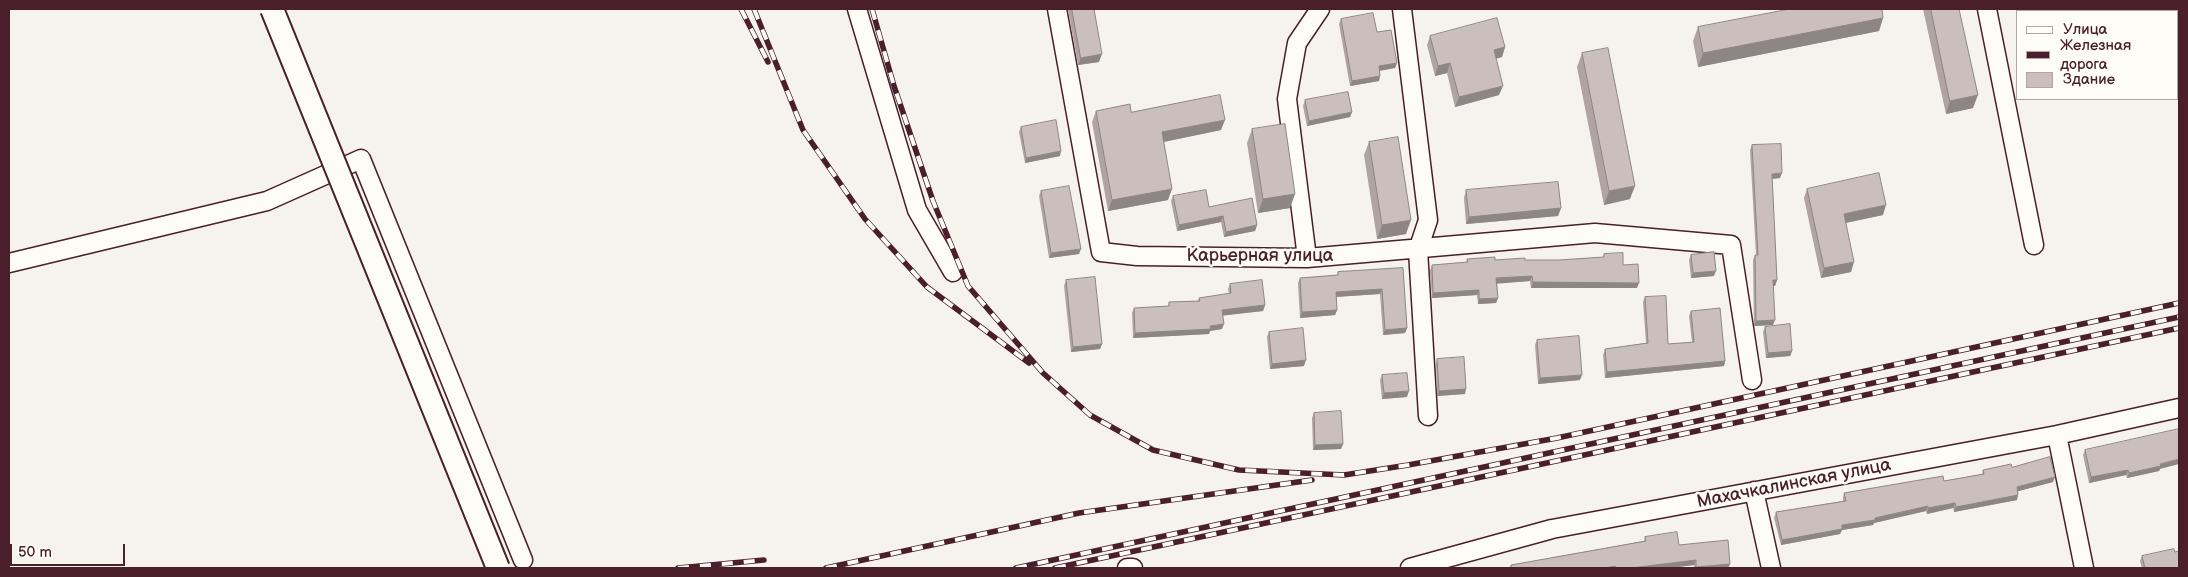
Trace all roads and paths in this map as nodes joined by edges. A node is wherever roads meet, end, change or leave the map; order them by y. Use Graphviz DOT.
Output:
graph roads {
  1 [pos="272,9"];
  2 [pos="857,9"];
  3 [pos="1057,9"];
  4 [pos="1320,9"];
  5 [pos="1402,9"];
  6 [pos="1987,9"];
  7 [pos="2034,245"];
  8 [pos="1418,250"];
  9 [pos="1307,258"];
  10 [pos="9,263"];
  11 [pos="953,272"];
  12 [pos="1752,380"];
  13 [pos="2179,408"];
  14 [pos="1428,416"];
  15 [pos="2057,435"];
  16 [pos="1754,491"];
  17 [pos="523,560"];
  18 [pos="498,568"];
  19 [pos="1127,568"];
  20 [pos="1133,568"];
  21 [pos="1410,568"];
  22 [pos="1771,568"];
  23 [pos="2084,568"];
  1 -- 18 [label="main road, bridge"];
  2 -- 11 [label="street"];
  3 -- 9 [label="street, Карьерная улица"];
  4 -- 9 [label="street"];
  5 -- 8 [label="street"];
  6 -- 7 [label="street"];
  8 -- 9 [label="street, Карьерная улица"];
  8 -- 12 [label="street, Карьерная улица"];
  8 -- 14 [label="street"];
  10 -- 17 [label="street"];
  13 -- 15 [label="street, Махачкалинская улица"];
  15 -- 16 [label="street, Махачкалинская улица"];
  15 -- 23 [label="street"];
  16 -- 21 [label="street, Махачкалинская улица"];
  16 -- 22 [label="street"];
  19 -- 20 [label="street"];
}
